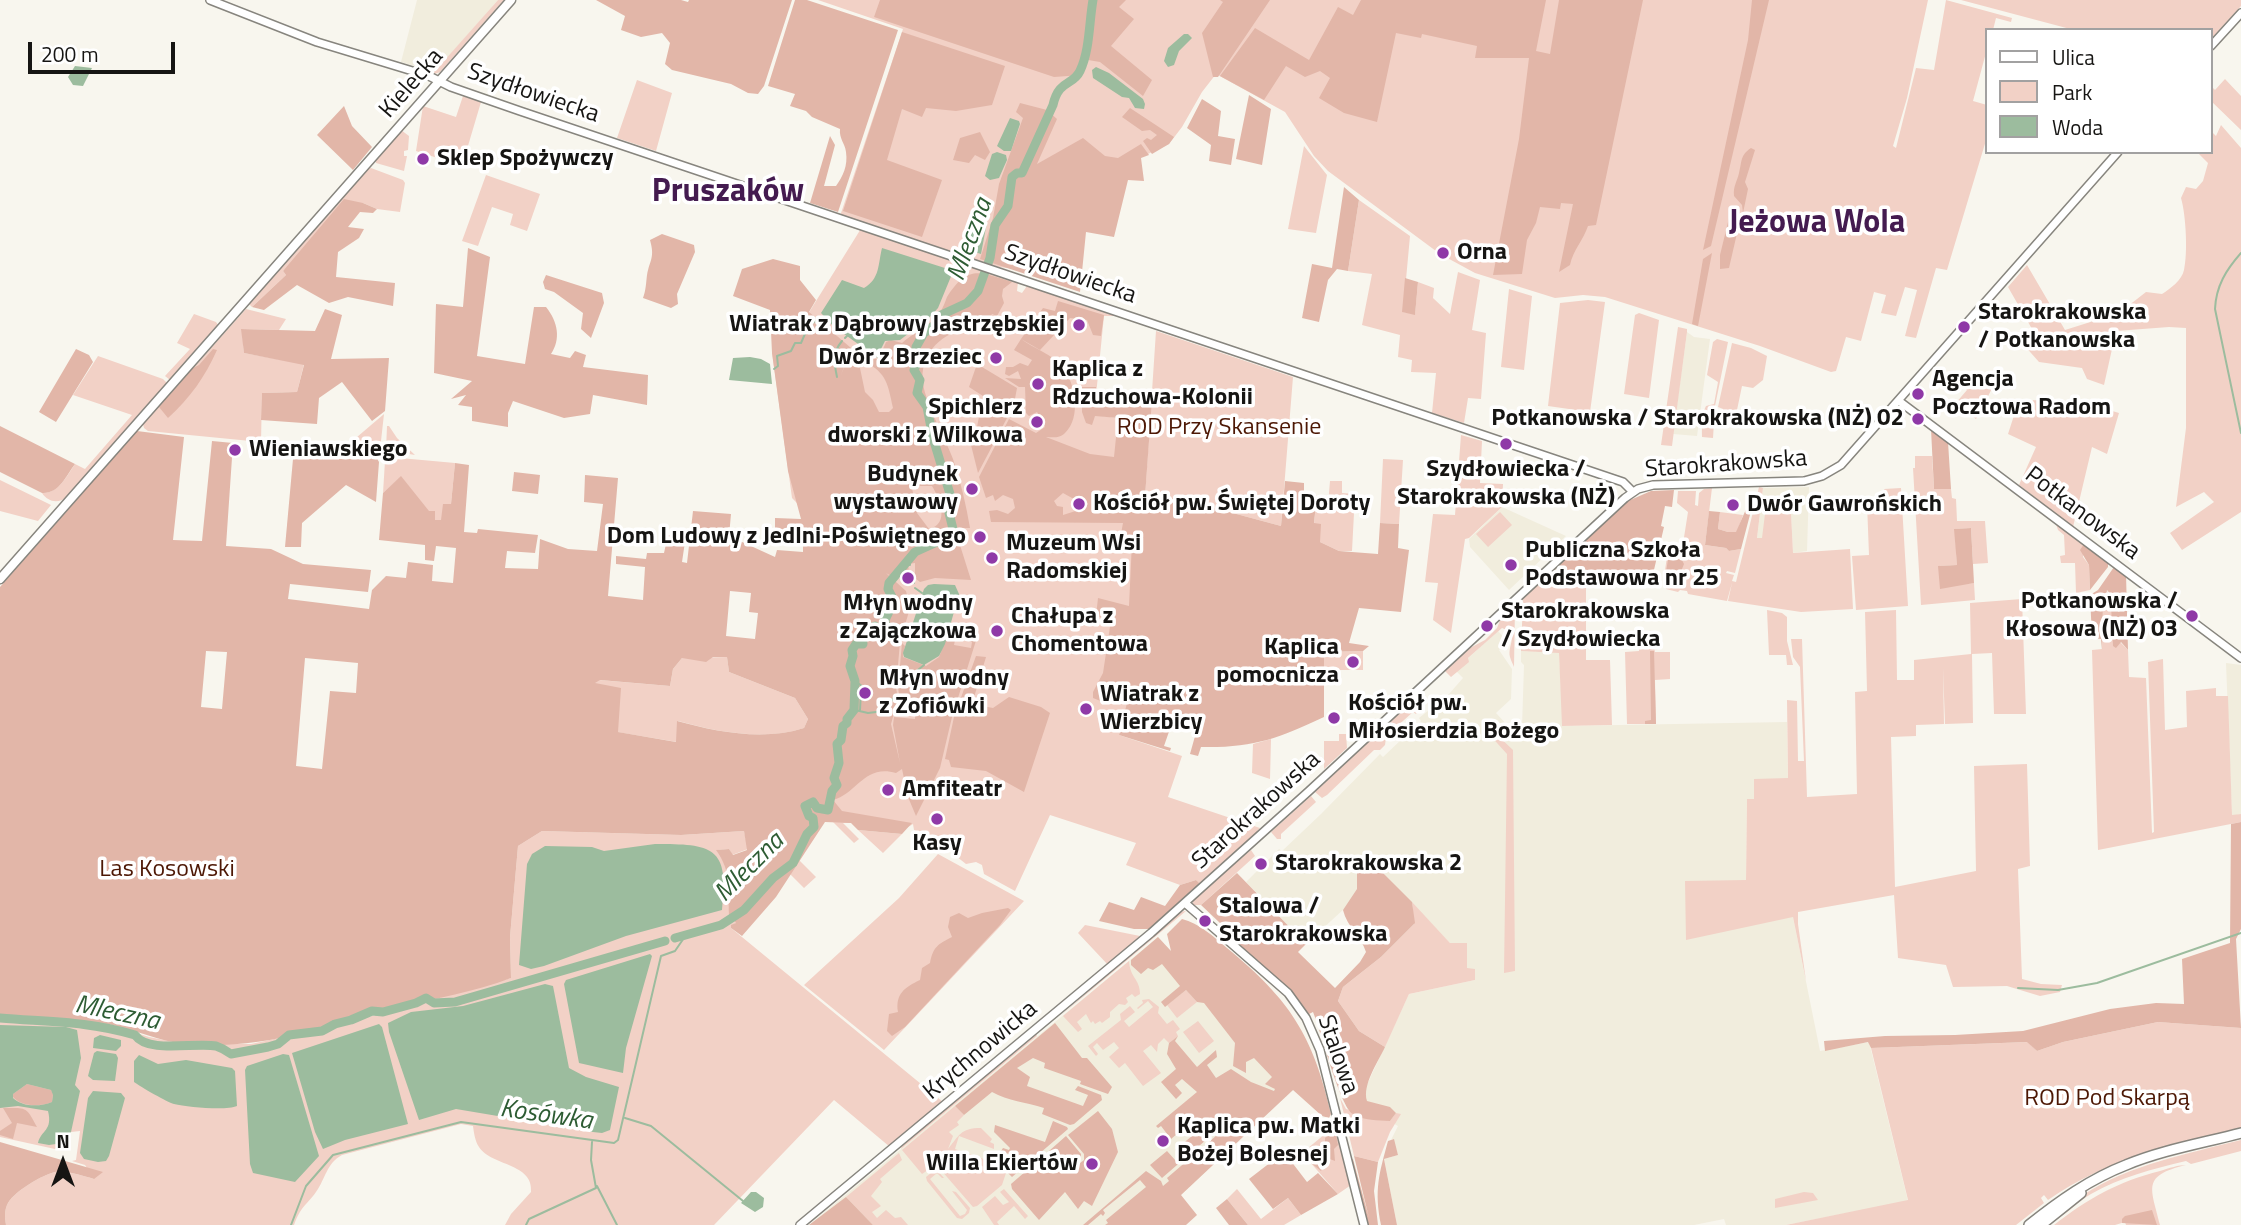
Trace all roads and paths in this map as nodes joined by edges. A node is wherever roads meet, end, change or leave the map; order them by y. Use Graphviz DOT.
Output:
graph roads {
  1 [pos="210,0"];
  2 [pos="510,0"];
  3 [pos="2241,13"];
  4 [pos="2213,44"];
  5 [pos="439,82"];
  6 [pos="2116,154"];
  7 [pos="1899,401"];
  8 [pos="1630,494"];
  9 [pos="0,579"];
  10 [pos="2241,658"];
  11 [pos="1185,903"];
  12 [pos="2241,1135"];
  13 [pos="800,1225"];
  14 [pos="1364,1225"];
  15 [pos="2029,1225"];
  16 [pos="2041,1225"];
  1 -- 5 [label="street, Szydłowiecka"];
  2 -- 5 [label="main road, Kielecka"];
  3 -- 4 [label="street"];
  5 -- 8 [label="street, Szydłowiecka"];
  5 -- 9 [label="main road, Kielecka"];
  6 -- 7 [label="street, Starokrakowska"];
  7 -- 8 [label="street, Starokrakowska"];
  7 -- 10 [label="street, Potkanowska"];
  8 -- 11 [label="street, Starokrakowska"];
  11 -- 13 [label="street, Krychnowicka"];
  11 -- 14 [label="street, Stalowa"];
  12 -- 15 [label="main road"];
  12 -- 16 [label="main road"];
}
